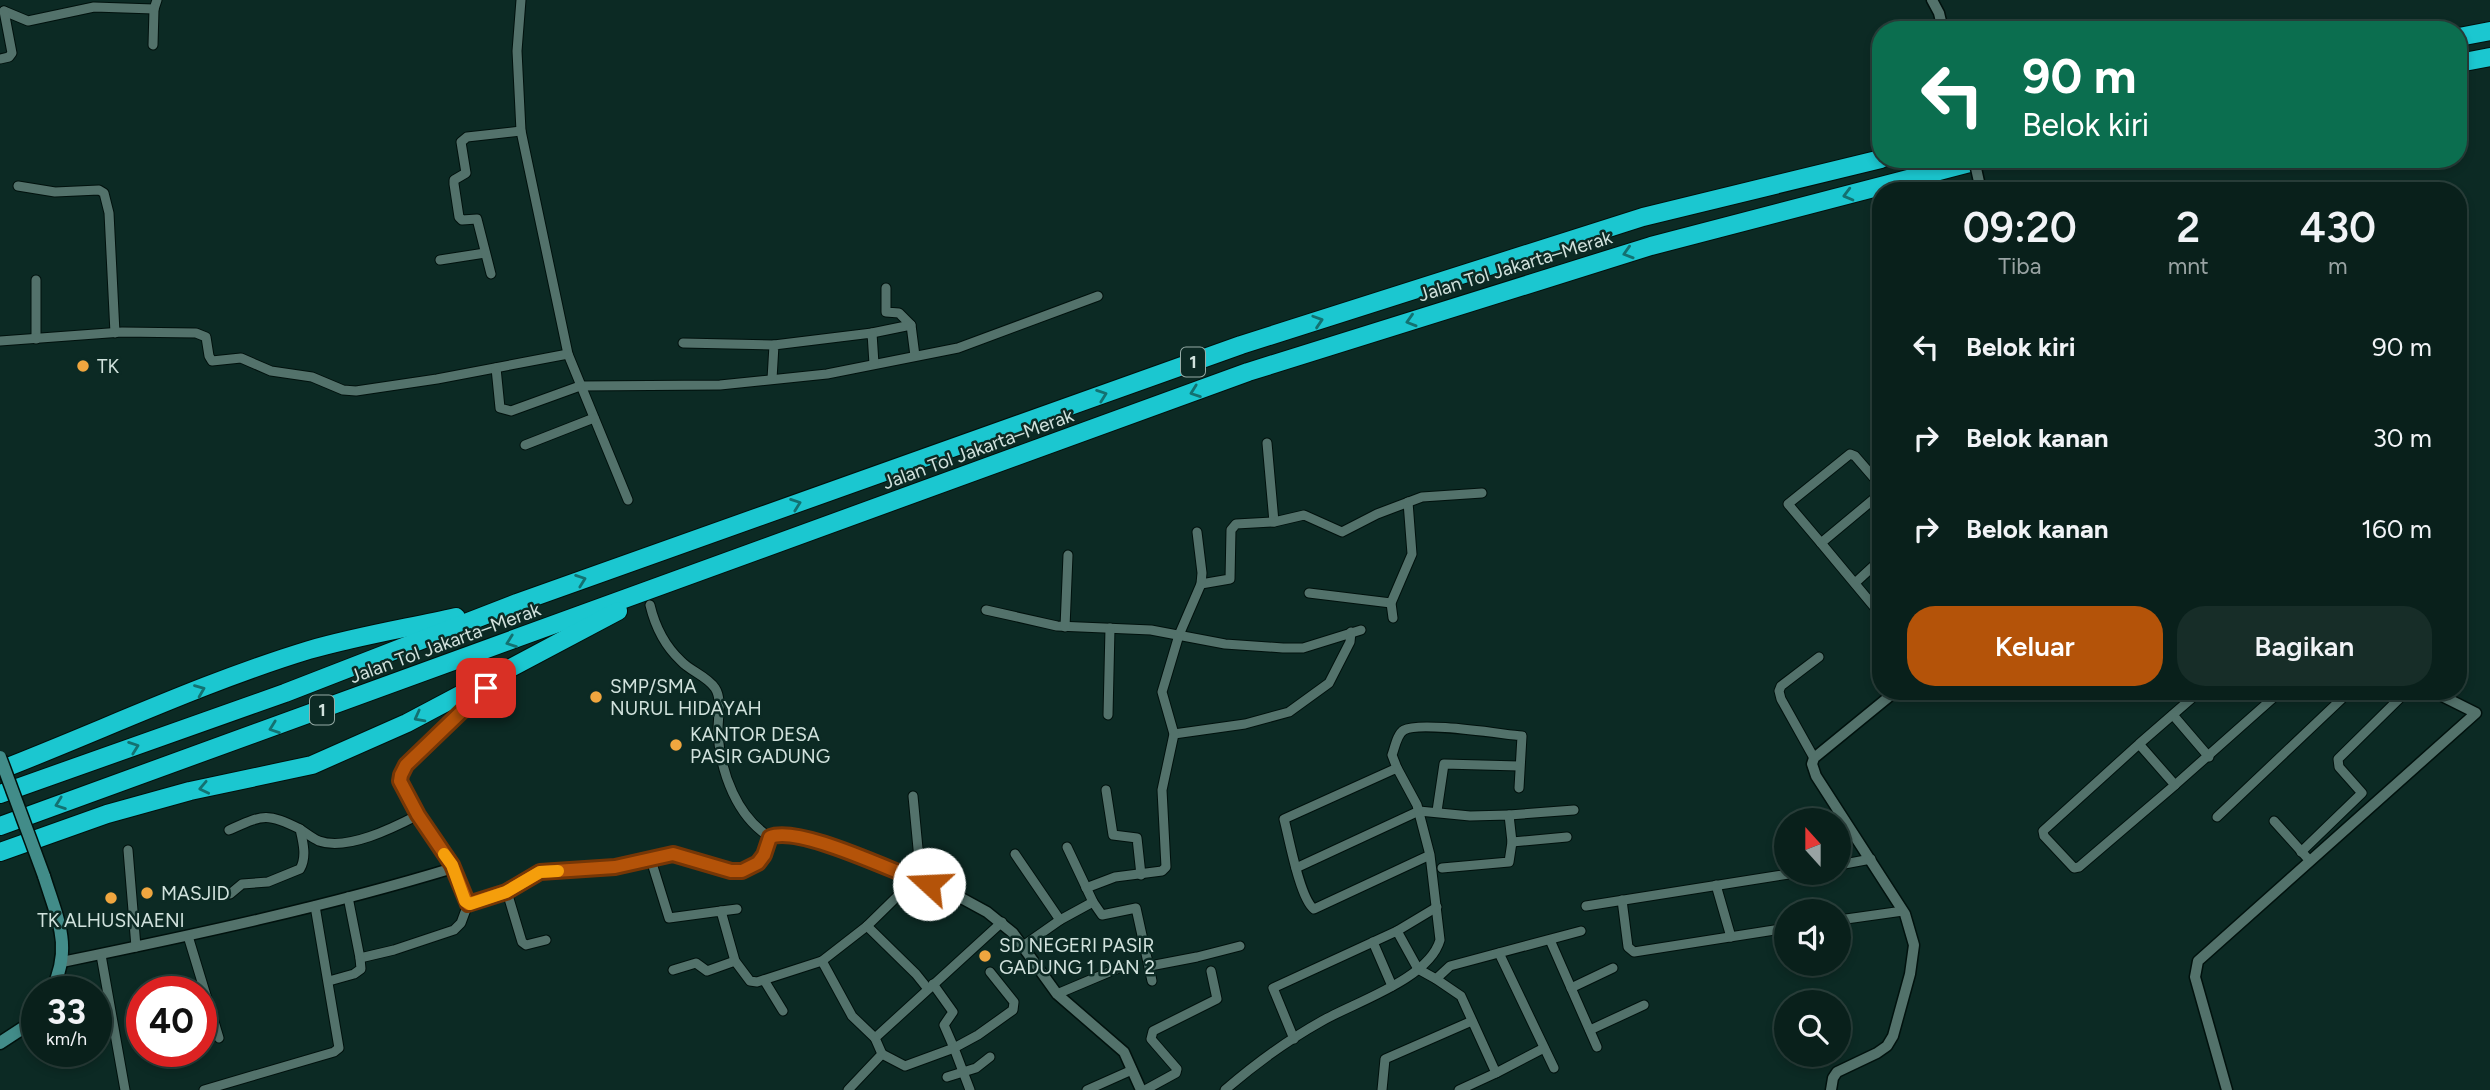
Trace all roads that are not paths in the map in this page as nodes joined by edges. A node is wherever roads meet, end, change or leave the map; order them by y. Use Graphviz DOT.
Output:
graph roads {
  1 [pos="522,0"];
  2 [pos="1932,0"];
  3 [pos="155,4"];
  4 [pos="2,10"];
  5 [pos="1941,21"];
  6 [pos="2490,31"];
  7 [pos="2467,35"];
  8 [pos="153,45"];
  9 [pos="2490,57"];
  10 [pos="0,59"];
  11 [pos="2467,61"];
  12 [pos="521,131"];
  13 [pos="1872,161"];
  14 [pos="1950,168"];
  15 [pos="1897,182"];
  16 [pos="18,186"];
  17 [pos="1872,188"];
  18 [pos="485,253"];
  19 [pos="440,260"];
  20 [pos="491,274"];
  21 [pos="36,280"];
  22 [pos="886,288"];
  23 [pos="1098,296"];
  24 [pos="911,325"];
  25 [pos="872,332"];
  26 [pos="115,333"];
  27 [pos="36,338"];
  28 [pos="0,341"];
  29 [pos="683,343"];
  30 [pos="774,345"];
  31 [pos="568,354"];
  32 [pos="915,356"];
  33 [pos="874,364"];
  34 [pos="496,368"];
  35 [pos="772,379"];
  36 [pos="580,386"];
  37 [pos="594,418"];
  38 [pos="1266,443"];
  39 [pos="525,446"];
  40 [pos="1872,476"];
  41 [pos="1482,493"];
  42 [pos="628,500"];
  43 [pos="1872,500"];
  44 [pos="1408,502"];
  45 [pos="1274,522"];
  46 [pos="1197,532"];
  47 [pos="1821,543"];
  48 [pos="1068,555"];
  49 [pos="1872,567"];
  50 [pos="1855,583"];
  51 [pos="1201,584"];
  52 [pos="1309,593"];
  53 [pos="647,599"];
  54 [pos="517,603"];
  55 [pos="1391,603"];
  56 [pos="1872,604"];
  57 [pos="986,610"];
  58 [pos="1393,618"];
  59 [pos="1066,626"];
  60 [pos="1110,628"];
  61 [pos="1178,635"];
  62 [pos="1819,657"];
  63 [pos="500,674"];
  64 [pos="1885,700"];
  65 [pos="2190,700"];
  66 [pos="2271,700"];
  67 [pos="2340,700"];
  68 [pos="2398,700"];
  69 [pos="2450,700"];
  70 [pos="1108,715"];
  71 [pos="2173,715"];
  72 [pos="1174,734"];
  73 [pos="2139,744"];
  74 [pos="0,757"];
  75 [pos="2209,757"];
  76 [pos="1814,758"];
  77 [pos="1519,766"];
  78 [pos="1397,768"];
  79 [pos="0,770"];
  80 [pos="2175,785"];
  81 [pos="1519,788"];
  82 [pos="1106,790"];
  83 [pos="0,794"];
  84 [pos="913,796"];
  85 [pos="1574,810"];
  86 [pos="1421,811"];
  87 [pos="1436,811"];
  88 [pos="418,815"];
  89 [pos="1509,815"];
  90 [pos="2217,817"];
  91 [pos="2274,821"];
  92 [pos="0,826"];
  93 [pos="300,829"];
  94 [pos="229,830"];
  95 [pos="770,837"];
  96 [pos="1567,837"];
  97 [pos="1512,842"];
  98 [pos="1067,847"];
  99 [pos="128,850"];
  100 [pos="0,852"];
  101 [pos="2301,852"];
  102 [pos="1016,854"];
  103 [pos="1430,855"];
  104 [pos="1871,859"];
  105 [pos="650,860"];
  106 [pos="2310,861"];
  107 [pos="1852,863"];
  108 [pos="452,866"];
  109 [pos="1296,868"];
  110 [pos="1442,868"];
  111 [pos="1141,875"];
  112 [pos="1774,876"];
  113 [pos="915,879"];
  114 [pos="1716,885"];
  115 [pos="1086,888"];
  116 [pos="506,892"];
  117 [pos="230,894"];
  118 [pos="348,897"];
  119 [pos="1622,900"];
  120 [pos="1093,902"];
  121 [pos="468,904"];
  122 [pos="315,906"];
  123 [pos="1586,906"];
  124 [pos="1437,907"];
  125 [pos="737,909"];
  126 [pos="720,911"];
  127 [pos="1903,911"];
  128 [pos="1851,918"];
  129 [pos="1060,920"];
  130 [pos="1002,922"];
  131 [pos="867,926"];
  132 [pos="1774,930"];
  133 [pos="1397,931"];
  134 [pos="1581,931"];
  135 [pos="188,936"];
  136 [pos="1731,937"];
  137 [pos="546,940"];
  138 [pos="1550,940"];
  139 [pos="1373,942"];
  140 [pos="1023,946"];
  141 [pos="1240,946"];
  142 [pos="136,947"];
  143 [pos="1499,953"];
  144 [pos="101,955"];
  145 [pos="360,958"];
  146 [pos="734,961"];
  147 [pos="822,961"];
  148 [pos="62,962"];
  149 [pos="1150,966"];
  150 [pos="1121,967"];
  151 [pos="1613,968"];
  152 [pos="673,970"];
  153 [pos="1420,970"];
  154 [pos="1211,971"];
  155 [pos="990,972"];
  156 [pos="57,976"];
  157 [pos="1435,978"];
  158 [pos="764,980"];
  159 [pos="329,981"];
  160 [pos="1152,981"];
  161 [pos="930,986"];
  162 [pos="1392,986"];
  163 [pos="1571,988"];
  164 [pos="1057,994"];
  165 [pos="1644,1005"];
  166 [pos="783,1011"];
  167 [pos="1472,1021"];
  168 [pos="21,1029"];
  169 [pos="1590,1030"];
  170 [pos="219,1038"];
  171 [pos="875,1038"];
  172 [pos="1294,1039"];
  173 [pos="0,1043"];
  174 [pos="1597,1047"];
  175 [pos="954,1048"];
  176 [pos="1544,1048"];
  177 [pos="882,1054"];
  178 [pos="990,1057"];
  179 [pos="1554,1068"];
  180 [pos="1132,1070"];
  181 [pos="963,1071"];
  182 [pos="1496,1073"];
  183 [pos="947,1077"];
  184 [pos="125,1090"];
  185 [pos="204,1090"];
  186 [pos="848,1090"];
  187 [pos="970,1090"];
  188 [pos="1087,1090"];
  189 [pos="1143,1090"];
  190 [pos="1225,1090"];
  191 [pos="1382,1090"];
  192 [pos="1459,1090"];
  193 [pos="1831,1090"];
  194 [pos="2227,1090"];
  1 -- 12 [label="street"];
  2 -- 5 [label="street"];
  3 -- 4 [label="street"];
  3 -- 8 [label="street"];
  4 -- 10 [label="street"];
  6 -- 7 [label="highway"];
  9 -- 11 [label="highway"];
  12 -- 18 [label="street"];
  12 -- 31 [label="street"];
  54 -- 13 [label="highway, Jalan Tol Jakarta–Merak / 1, one-way"];
  14 -- 15 [label="highway, Jalan Tol Jakarta–Merak / 1, one-way"];
  16 -- 26 [label="street"];
  17 -- 53 [label="highway, Jalan Tol Jakarta–Merak / 1, one-way"];
  18 -- 19 [label="street"];
  18 -- 20 [label="street"];
  21 -- 27 [label="street"];
  22 -- 24 [label="street"];
  23 -- 32 [label="street"];
  24 -- 25 [label="street"];
  24 -- 32 [label="street"];
  25 -- 30 [label="street"];
  25 -- 33 [label="street"];
  26 -- 27 [label="street"];
  26 -- 34 [label="street"];
  27 -- 28 [label="street"];
  29 -- 30 [label="street"];
  30 -- 35 [label="street"];
  31 -- 34 [label="street"];
  31 -- 36 [label="street"];
  32 -- 33 [label="street"];
  33 -- 35 [label="street"];
  34 -- 36 [label="street"];
  35 -- 36 [label="street"];
  36 -- 37 [label="street"];
  37 -- 39 [label="street"];
  37 -- 42 [label="street"];
  38 -- 45 [label="street"];
  40 -- 47 [label="street"];
  41 -- 44 [label="street"];
  43 -- 47 [label="street"];
  44 -- 45 [label="street"];
  44 -- 55 [label="street"];
  45 -- 51 [label="street"];
  46 -- 51 [label="street"];
  47 -- 50 [label="street"];
  48 -- 59 [label="street"];
  49 -- 50 [label="street"];
  50 -- 56 [label="street"];
  51 -- 61 [label="street"];
  52 -- 55 [label="street"];
  53 -- 63 [label="highway"];
  53 -- 92 [label="highway, Jalan Tol Jakarta–Merak / 1, one-way"];
  53 -- 95 [label="street"];
  79 -- 54 [label="highway, one-way"];
  83 -- 54 [label="highway, Jalan Tol Jakarta–Merak / 1, one-way"];
  55 -- 58 [label="street"];
  57 -- 59 [label="street"];
  59 -- 60 [label="street"];
  60 -- 61 [label="street"];
  60 -- 70 [label="street"];
  61 -- 72 [label="street"];
  61 -- 72 [label="street"];
  62 -- 76 [label="street"];
  63 -- 88 [label="street"];
  63 -- 100 [label="highway, one-way"];
  64 -- 76 [label="street"];
  65 -- 71 [label="street"];
  66 -- 75 [label="street"];
  67 -- 90 [label="street"];
  68 -- 101 [label="street"];
  69 -- 106 [label="street"];
  71 -- 73 [label="street"];
  71 -- 75 [label="street"];
  72 -- 111 [label="street"];
  73 -- 80 [label="street"];
  73 -- 80 [label="street"];
  74 -- 148 [label="main road, bridge"];
  75 -- 80 [label="street"];
  76 -- 104 [label="street"];
  77 -- 78 [label="street"];
  77 -- 81 [label="street"];
  77 -- 87 [label="street"];
  78 -- 86 [label="street"];
  78 -- 109 [label="street"];
  82 -- 111 [label="street"];
  84 -- 113 [label="street"];
  85 -- 89 [label="street"];
  86 -- 87 [label="street"];
  86 -- 103 [label="street"];
  86 -- 109 [label="street"];
  87 -- 89 [label="street"];
  88 -- 93 [label="street"];
  88 -- 108 [label="street"];
  89 -- 97 [label="street"];
  91 -- 101 [label="street"];
  93 -- 94 [label="street"];
  93 -- 117 [label="street"];
  95 -- 105 [label="street"];
  95 -- 113 [label="street"];
  96 -- 97 [label="street"];
  97 -- 110 [label="street"];
  98 -- 115 [label="street"];
  99 -- 142 [label="street"];
  101 -- 106 [label="street"];
  102 -- 129 [label="street"];
  103 -- 109 [label="street"];
  103 -- 124 [label="street"];
  104 -- 107 [label="street"];
  104 -- 127 [label="street"];
  105 -- 116 [label="street"];
  105 -- 126 [label="street"];
  106 -- 194 [label="street"];
  108 -- 118 [label="street"];
  108 -- 121 [label="street"];
  111 -- 115 [label="street"];
  112 -- 114 [label="street"];
  113 -- 130 [label="street"];
  113 -- 131 [label="street"];
  114 -- 119 [label="street"];
  114 -- 136 [label="street"];
  115 -- 120 [label="street"];
  116 -- 121 [label="street"];
  116 -- 137 [label="street"];
  118 -- 122 [label="street"];
  118 -- 145 [label="street"];
  119 -- 123 [label="street"];
  119 -- 136 [label="street"];
  120 -- 129 [label="street"];
  120 -- 149 [label="street"];
  121 -- 145 [label="street"];
  122 -- 135 [label="street"];
  122 -- 159 [label="street"];
  124 -- 133 [label="street"];
  124 -- 153 [label="street"];
  125 -- 126 [label="street"];
  126 -- 146 [label="street"];
  127 -- 128 [label="street"];
  127 -- 193 [label="street"];
  129 -- 140 [label="street"];
  130 -- 140 [label="street"];
  130 -- 161 [label="street"];
  131 -- 147 [label="street"];
  131 -- 161 [label="street"];
  132 -- 136 [label="street"];
  133 -- 139 [label="street"];
  133 -- 153 [label="street"];
  134 -- 138 [label="street"];
  135 -- 142 [label="street"];
  135 -- 170 [label="street"];
  138 -- 143 [label="street"];
  138 -- 163 [label="street"];
  139 -- 162 [label="street"];
  139 -- 172 [label="street"];
  140 -- 164 [label="street"];
  141 -- 149 [label="street"];
  142 -- 144 [label="street"];
  143 -- 157 [label="street"];
  143 -- 176 [label="street"];
  144 -- 148 [label="street"];
  144 -- 184 [label="street"];
  145 -- 159 [label="street"];
  146 -- 152 [label="street"];
  146 -- 158 [label="street"];
  147 -- 158 [label="street"];
  147 -- 171 [label="street"];
  148 -- 156 [label="main road"];
  149 -- 160 [label="street"];
  150 -- 164 [label="street"];
  151 -- 163 [label="street"];
  153 -- 157 [label="street"];
  153 -- 162 [label="street"];
  154 -- 189 [label="street"];
  155 -- 175 [label="street"];
  157 -- 167 [label="street"];
  158 -- 166 [label="street"];
  159 -- 185 [label="street"];
  161 -- 171 [label="street"];
  161 -- 175 [label="street"];
  162 -- 172 [label="street"];
  163 -- 169 [label="street"];
  164 -- 180 [label="street"];
  165 -- 169 [label="street"];
  167 -- 182 [label="street"];
  167 -- 191 [label="street"];
  168 -- 173 [label="main road"];
  169 -- 174 [label="street"];
  171 -- 177 [label="street"];
  172 -- 190 [label="street"];
  175 -- 177 [label="street"];
  175 -- 181 [label="street"];
  176 -- 179 [label="street"];
  176 -- 182 [label="street"];
  177 -- 186 [label="street"];
  178 -- 181 [label="street"];
  180 -- 188 [label="street"];
  180 -- 189 [label="street"];
  181 -- 183 [label="street"];
  181 -- 187 [label="street"];
  182 -- 192 [label="street"];
}
